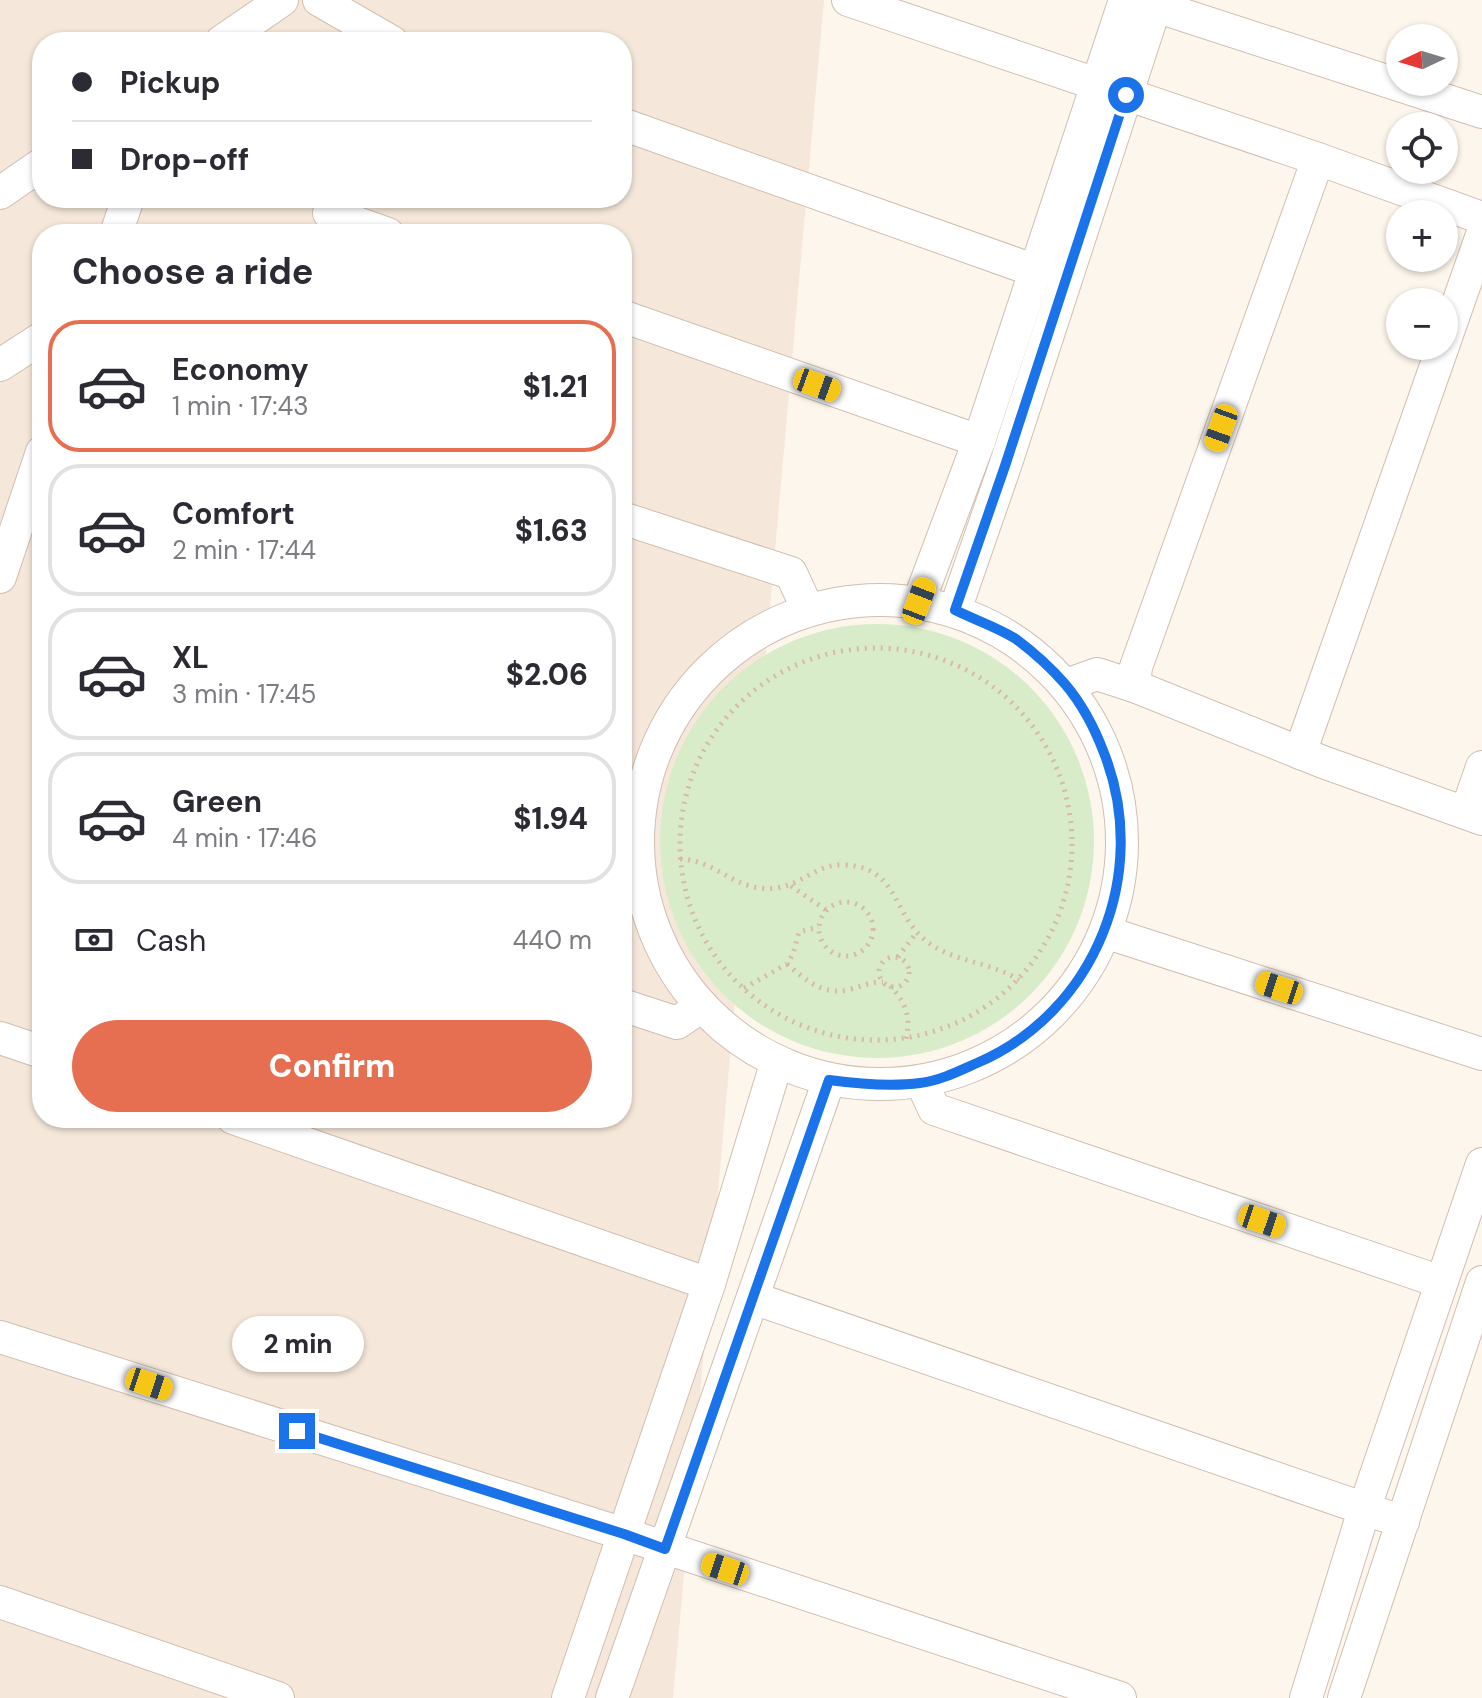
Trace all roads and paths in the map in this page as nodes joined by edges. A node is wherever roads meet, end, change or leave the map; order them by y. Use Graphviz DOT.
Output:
graph roads {
  1 [pos="282,0"];
  2 [pos="319,0"];
  3 [pos="848,0"];
  4 [pos="1139,2"];
  5 [pos="236,32"];
  6 [pos="373,32"];
  7 [pos="1111,90"];
  8 [pos="1482,112"];
  9 [pos="632,128"];
  10 [pos="1318,159"];
  11 [pos="32,171"];
  12 [pos="0,193"];
  13 [pos="329,215"];
  14 [pos="1482,218"];
  15 [pos="357,224"];
  16 [pos="1482,235"];
  17 [pos="1036,271"];
  18 [pos="1458,304"];
  19 [pos="632,320"];
  20 [pos="32,344"];
  21 [pos="1439,360"];
  22 [pos="0,365"];
  23 [pos="979,441"];
  24 [pos="32,482"];
  25 [pos="632,521"];
  26 [pos="0,577"];
  27 [pos="919,601"];
  28 [pos="808,610"];
  29 [pos="955,610"];
  30 [pos="1066,685"];
  31 [pos="1134,686"];
  32 [pos="1300,753"];
  33 [pos="636,761"];
  34 [pos="1482,767"];
  35 [pos="1474,816"];
  36 [pos="680,859"];
  37 [pos="791,886"];
  38 [pos="826,910"];
  39 [pos="819,927"];
  40 [pos="917,932"];
  41 [pos="1105,932"];
  42 [pos="898,957"];
  43 [pos="787,964"];
  44 [pos="1019,980"];
  45 [pos="883,982"];
  46 [pos="890,986"];
  47 [pos="744,988"];
  48 [pos="702,1006"];
  49 [pos="632,1008"];
  50 [pos="0,1038"];
  51 [pos="906,1039"];
  52 [pos="32,1048"];
  53 [pos="1482,1054"];
  54 [pos="777,1061"];
  55 [pos="829,1080"];
  56 [pos="922,1083"];
  57 [pos="262,1128"];
  58 [pos="1482,1164"];
  59 [pos="1441,1282"];
  60 [pos="1482,1282"];
  61 [pos="709,1284"];
  62 [pos="753,1298"];
  63 [pos="0,1337"];
  64 [pos="1364,1510"];
  65 [pos="1403,1522"];
  66 [pos="624,1534"];
  67 [pos="665,1549"];
  68 [pos="0,1602"];
  69 [pos="278,1698"];
  70 [pos="568,1698"];
  71 [pos="612,1698"];
  72 [pos="1120,1698"];
  73 [pos="1306,1698"];
  74 [pos="1344,1698"];
  1 -- 5 [label="street"];
  2 -- 6 [label="street"];
  3 -- 7 [label="street"];
  4 -- 7 [label="street"];
  4 -- 8 [label="street"];
  7 -- 10 [label="street"];
  7 -- 17 [label="street"];
  7 -- 29 [label="street"];
  9 -- 17 [label="street"];
  10 -- 14 [label="street"];
  10 -- 31 [label="street"];
  11 -- 12 [label="street"];
  13 -- 15 [label="street"];
  16 -- 18 [label="street"];
  17 -- 23 [label="street"];
  19 -- 23 [label="street"];
  20 -- 22 [label="street"];
  21 -- 32 [label="street"];
  23 -- 27 [label="street"];
  24 -- 26 [label="street"];
  25 -- 28 [label="street"];
  27 -- 28 [label="street"];
  27 -- 29 [label="street"];
  28 -- 33 [label="street"];
  29 -- 30 [label="street"];
  30 -- 31 [label="street"];
  30 -- 41 [label="street"];
  31 -- 32 [label="street"];
  32 -- 35 [label="street"];
  33 -- 48 [label="street"];
  34 -- 35 [label="street"];
  36 -- 37 [label="path"];
  36 -- 44 [label="path"];
  36 -- 47 [label="path"];
  37 -- 38 [label="path"];
  37 -- 40 [label="path"];
  38 -- 39 [label="path"];
  38 -- 39 [label="path"];
  39 -- 43 [label="path"];
  40 -- 42 [label="path"];
  40 -- 44 [label="path"];
  41 -- 53 [label="street"];
  41 -- 56 [label="street"];
  42 -- 45 [label="path"];
  42 -- 46 [label="path"];
  43 -- 45 [label="path"];
  43 -- 47 [label="path"];
  44 -- 51 [label="path"];
  45 -- 46 [label="path"];
  46 -- 51 [label="path"];
  47 -- 51 [label="path"];
  48 -- 49 [label="street"];
  48 -- 54 [label="street"];
  50 -- 52 [label="street"];
  54 -- 55 [label="street"];
  54 -- 61 [label="street"];
  55 -- 56 [label="street"];
  55 -- 62 [label="street"];
  56 -- 59 [label="street"];
  57 -- 61 [label="street"];
  58 -- 59 [label="street"];
  59 -- 64 [label="street"];
  60 -- 65 [label="street"];
  61 -- 66 [label="street"];
  62 -- 64 [label="street"];
  62 -- 67 [label="street"];
  63 -- 66 [label="street"];
  64 -- 65 [label="street"];
  64 -- 73 [label="street"];
  65 -- 74 [label="street"];
  66 -- 67 [label="street"];
  66 -- 70 [label="street"];
  67 -- 71 [label="street"];
  67 -- 72 [label="street"];
  68 -- 69 [label="street"];
}
